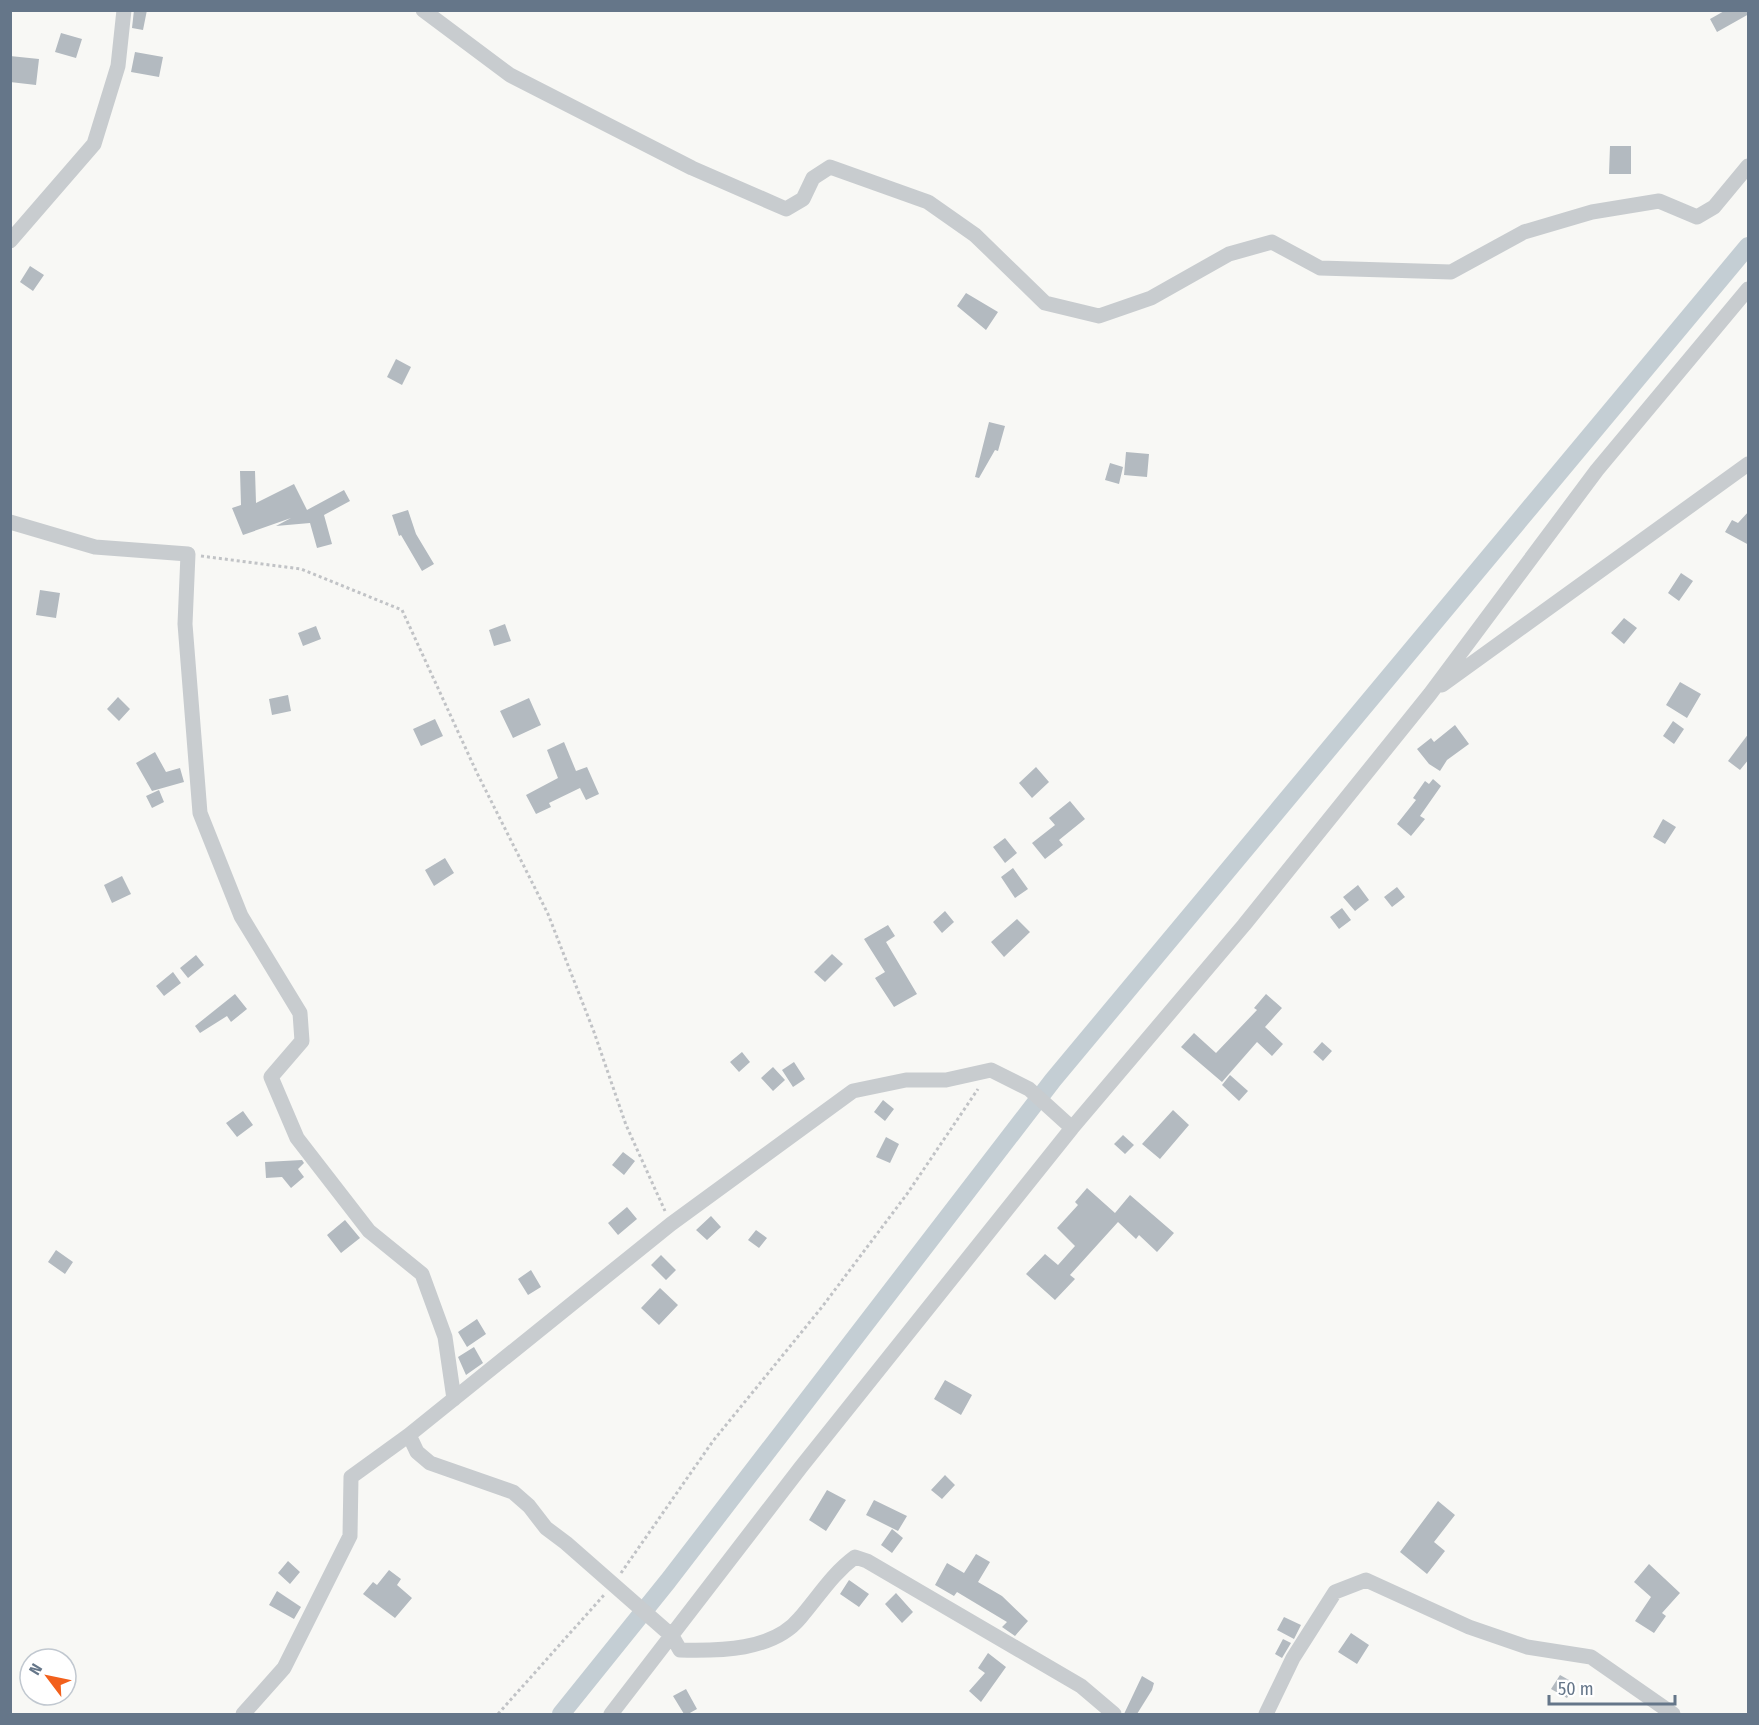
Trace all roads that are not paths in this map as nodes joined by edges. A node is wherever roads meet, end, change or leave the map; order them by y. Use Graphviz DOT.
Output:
graph roads {
  1 [pos="124,10"];
  2 [pos="423,10"];
  3 [pos="1749,166"];
  4 [pos="10,241"];
  5 [pos="1749,289"];
  6 [pos="1749,464"];
  7 [pos="10,522"];
  8 [pos="1430,694"];
  9 [pos="1067,1122"];
  10 [pos="454,1399"];
  11 [pos="409,1435"];
  12 [pos="672,1636"];
  13 [pos="243,1714"];
  14 [pos="611,1714"];
  15 [pos="1113,1714"];
  16 [pos="1266,1714"];
  17 [pos="1674,1714"];
  1 -- 4 [label="street"];
  2 -- 3 [label="street"];
  5 -- 8 [label="street"];
  6 -- 8 [label="street"];
  7 -- 10 [label="street"];
  8 -- 9 [label="street"];
  9 -- 10 [label="street"];
  9 -- 12 [label="street"];
  10 -- 11 [label="street"];
  11 -- 12 [label="street"];
  11 -- 13 [label="street"];
  12 -- 14 [label="street"];
  12 -- 15 [label="street"];
  16 -- 17 [label="street"];
}
